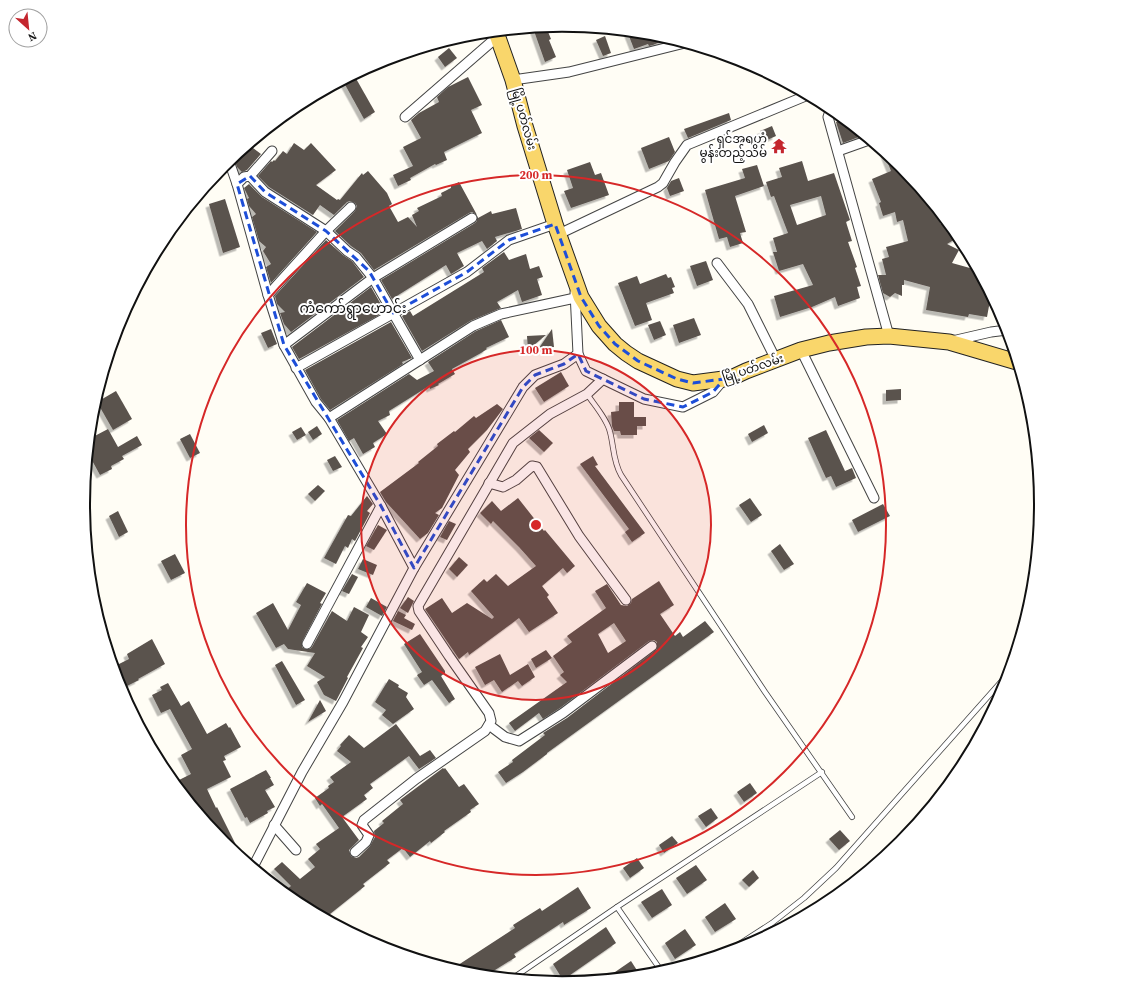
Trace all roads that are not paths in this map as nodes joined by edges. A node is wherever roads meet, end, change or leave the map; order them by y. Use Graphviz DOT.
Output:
graph roads {
  1 [pos="492,37"];
  2 [pos="497,37"];
  3 [pos="674,46"];
  4 [pos="513,80"];
  5 [pos="802,98"];
  6 [pos="829,115"];
  7 [pos="405,116"];
  8 [pos="864,142"];
  9 [pos="272,151"];
  10 [pos="838,151"];
  11 [pos="231,167"];
  12 [pos="250,176"];
  13 [pos="237,184"];
  14 [pos="352,206"];
  15 [pos="472,218"];
  16 [pos="557,229"];
  17 [pos="326,231"];
  18 [pos="717,263"];
  19 [pos="574,276"];
  20 [pos="373,278"];
  21 [pos="268,295"];
  22 [pos="575,298"];
  23 [pos="393,314"];
  24 [pos="1001,331"];
  25 [pos="889,336"];
  26 [pos="949,342"];
  27 [pos="284,345"];
  28 [pos="801,350"];
  29 [pos="578,354"];
  30 [pos="420,360"];
  31 [pos="776,360"];
  32 [pos="1012,360"];
  33 [pos="296,368"];
  34 [pos="603,379"];
  35 [pos="724,379"];
  36 [pos="587,394"];
  37 [pos="329,418"];
  38 [pos="489,483"];
  39 [pos="874,498"];
  40 [pos="381,506"];
  41 [pos="414,568"];
  42 [pos="626,600"];
  43 [pos="307,644"];
  44 [pos="652,646"];
  45 [pos="998,686"];
  46 [pos="489,725"];
  47 [pos="822,772"];
  48 [pos="852,816"];
  49 [pos="274,825"];
  50 [pos="296,850"];
  51 [pos="355,852"];
  52 [pos="255,862"];
  53 [pos="618,907"];
  54 [pos="752,936"];
  55 [pos="658,966"];
  56 [pos="519,974"];
  1 -- 7 [label="street"];
  2 -- 4 [label="main road, မြို့ပတ်လမ်း"];
  3 -- 4 [label="street"];
  4 -- 16 [label="main road, မြို့ပတ်လမ်း"];
  5 -- 16 [label="street"];
  6 -- 10 [label="street"];
  8 -- 10 [label="street"];
  9 -- 12 [label="street"];
  10 -- 25 [label="street"];
  11 -- 13 [label="street"];
  12 -- 13 [label="street"];
  12 -- 17 [label="street"];
  13 -- 21 [label="street"];
  14 -- 17 [label="street"];
  15 -- 20 [label="street"];
  16 -- 19 [label="main road, မြို့ပတ်လမ်း"];
  16 -- 23 [label="street"];
  17 -- 20 [label="street"];
  17 -- 21 [label="street"];
  18 -- 31 [label="street"];
  19 -- 22 [label="street"];
  19 -- 35 [label="main road, မြို့ပတ်လမ်း"];
  20 -- 23 [label="street"];
  20 -- 27 [label="street"];
  21 -- 27 [label="street"];
  22 -- 29 [label="street"];
  22 -- 30 [label="street"];
  23 -- 30 [label="street"];
  23 -- 33 [label="street"];
  24 -- 26 [label="street"];
  25 -- 26 [label="main road, မြို့ပတ်လမ်း"];
  25 -- 28 [label="main road, မြို့ပတ်လမ်း"];
  26 -- 32 [label="main road, မြို့ပတ်လမ်း"];
  27 -- 33 [label="street"];
  28 -- 31 [label="main road, မြို့ပတ်လမ်း"];
  28 -- 39 [label="street"];
  29 -- 34 [label="street"];
  29 -- 41 [label="street"];
  30 -- 37 [label="street"];
  31 -- 35 [label="main road, မြို့ပတ်လမ်း"];
  33 -- 37 [label="street"];
  34 -- 35 [label="street"];
  34 -- 36 [label="street"];
  36 -- 38 [label="street"];
  36 -- 47 [label="lane"];
  37 -- 40 [label="street"];
  38 -- 42 [label="street"];
  38 -- 46 [label="street"];
  40 -- 41 [label="street"];
  40 -- 43 [label="street"];
  41 -- 49 [label="street"];
  44 -- 46 [label="street"];
  45 -- 54 [label="lane"];
  46 -- 51 [label="street"];
  47 -- 48 [label="lane"];
  47 -- 53 [label="lane"];
  49 -- 50 [label="street"];
  49 -- 52 [label="street"];
  53 -- 55 [label="lane"];
  53 -- 56 [label="lane"];
}
